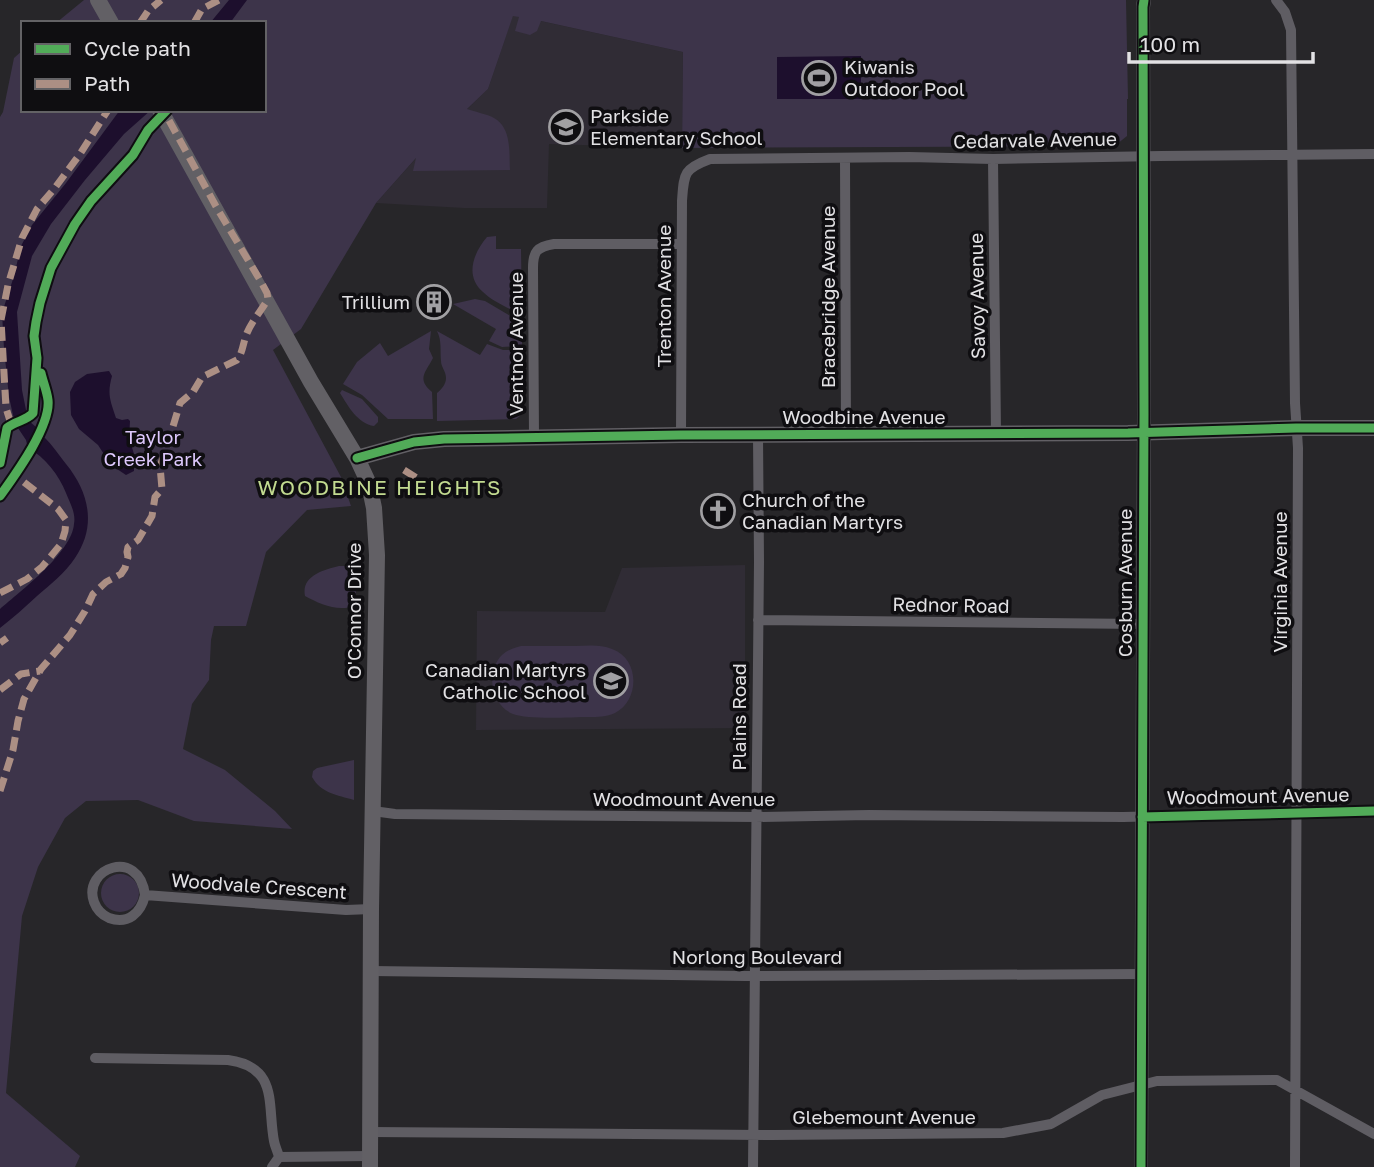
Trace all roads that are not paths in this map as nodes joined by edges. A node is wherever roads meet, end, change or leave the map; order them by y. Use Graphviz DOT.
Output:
graph roads {
  1 [pos="98,0"];
  2 [pos="1144,0"];
  3 [pos="1276,0"];
  4 [pos="110,21"];
  5 [pos="161,112"];
  6 [pos="1293,155"];
  7 [pos="1374,155"];
  8 [pos="1143,156"];
  9 [pos="845,158"];
  10 [pos="993,159"];
  11 [pos="698,163"];
  12 [pos="681,244"];
  13 [pos="1296,428"];
  14 [pos="1374,428"];
  15 [pos="1143,432"];
  16 [pos="996,433"];
  17 [pos="681,435"];
  18 [pos="758,435"];
  19 [pos="846,435"];
  20 [pos="534,438"];
  21 [pos="357,458"];
  22 [pos="758,620"];
  23 [pos="1143,624"];
  24 [pos="373,811"];
  25 [pos="1374,811"];
  26 [pos="1297,813"];
  27 [pos="756,817"];
  28 [pos="1142,817"];
  29 [pos="145,895"];
  30 [pos="371,909"];
  31 [pos="371,971"];
  32 [pos="1142,974"];
  33 [pos="755,975"];
  34 [pos="94,1058"];
  35 [pos="1142,1083"];
  36 [pos="1295,1091"];
  37 [pos="370,1132"];
  38 [pos="753,1134"];
  39 [pos="1374,1134"];
  40 [pos="279,1157"];
  41 [pos="370,1162"];
  42 [pos="272,1167"];
  43 [pos="753,1167"];
  44 [pos="1141,1167"];
  45 [pos="1295,1167"];
  1 -- 4 [label="main road"];
  2 -- 8 [label="street, Cosburn Avenue"];
  3 -- 6 [label="street, Virginia Avenue"];
  5 -- 21 [label="main road, O'Connor Drive"];
  6 -- 7 [label="street, Cedarvale Avenue"];
  6 -- 8 [label="street, Cedarvale Avenue"];
  6 -- 13 [label="street, Virginia Avenue"];
  8 -- 10 [label="street, Cedarvale Avenue"];
  8 -- 15 [label="street, Cosburn Avenue"];
  9 -- 10 [label="street, Cedarvale Avenue"];
  9 -- 11 [label="street, Cedarvale Avenue"];
  9 -- 19 [label="street, Bracebridge Avenue"];
  10 -- 16 [label="street, Savoy Avenue"];
  11 -- 12 [label="street, Trenton Avenue"];
  12 -- 17 [label="street, Trenton Avenue"];
  12 -- 20 [label="street, Ventnor Avenue"];
  13 -- 14 [label="main road, Woodbine Avenue"];
  13 -- 15 [label="main road, Woodbine Avenue"];
  13 -- 26 [label="street, Virginia Avenue"];
  15 -- 16 [label="main road, Woodbine Avenue"];
  15 -- 23 [label="street, Cosburn Avenue"];
  16 -- 19 [label="main road, Woodbine Avenue"];
  17 -- 18 [label="main road, Woodbine Avenue"];
  17 -- 20 [label="main road, Woodbine Avenue"];
  18 -- 19 [label="main road, Woodbine Avenue"];
  18 -- 22 [label="street, Plains Road"];
  20 -- 21 [label="main road, Woodbine Avenue"];
  21 -- 24 [label="main road, O'Connor Drive"];
  22 -- 23 [label="street, Rednor Road"];
  22 -- 27 [label="street, Plains Road"];
  23 -- 28 [label="street, Cosburn Avenue"];
  24 -- 27 [label="street, Woodmount Avenue"];
  24 -- 30 [label="main road, O'Connor Drive"];
  25 -- 26 [label="street, Woodmount Avenue"];
  26 -- 28 [label="street, Woodmount Avenue"];
  26 -- 36 [label="street, Virginia Avenue"];
  27 -- 28 [label="street, Woodmount Avenue"];
  27 -- 33 [label="street, Plains Road"];
  28 -- 32 [label="street, Cosburn Avenue"];
  29 -- 29 [label="street, Woodvale Crescent"];
  29 -- 30 [label="street, Woodvale Crescent"];
  30 -- 31 [label="main road, O'Connor Drive"];
  31 -- 33 [label="street, Norlong Boulevard"];
  31 -- 37 [label="main road, O'Connor Drive"];
  32 -- 33 [label="street, Norlong Boulevard"];
  32 -- 35 [label="street, Cosburn Avenue"];
  33 -- 38 [label="street, Plains Road"];
  34 -- 40 [label="street"];
  35 -- 36 [label="street, Glebemount Avenue"];
  35 -- 38 [label="street, Glebemount Avenue"];
  35 -- 44 [label="street, Cosburn Avenue"];
  36 -- 39 [label="street, Glebemount Avenue"];
  36 -- 45 [label="street, Virginia Avenue"];
  37 -- 38 [label="street, Glebemount Avenue"];
  37 -- 41 [label="main road, O'Connor Drive"];
  38 -- 43 [label="street, Plains Road"];
  40 -- 41 [label="street"];
  40 -- 42 [label="street"];
}
